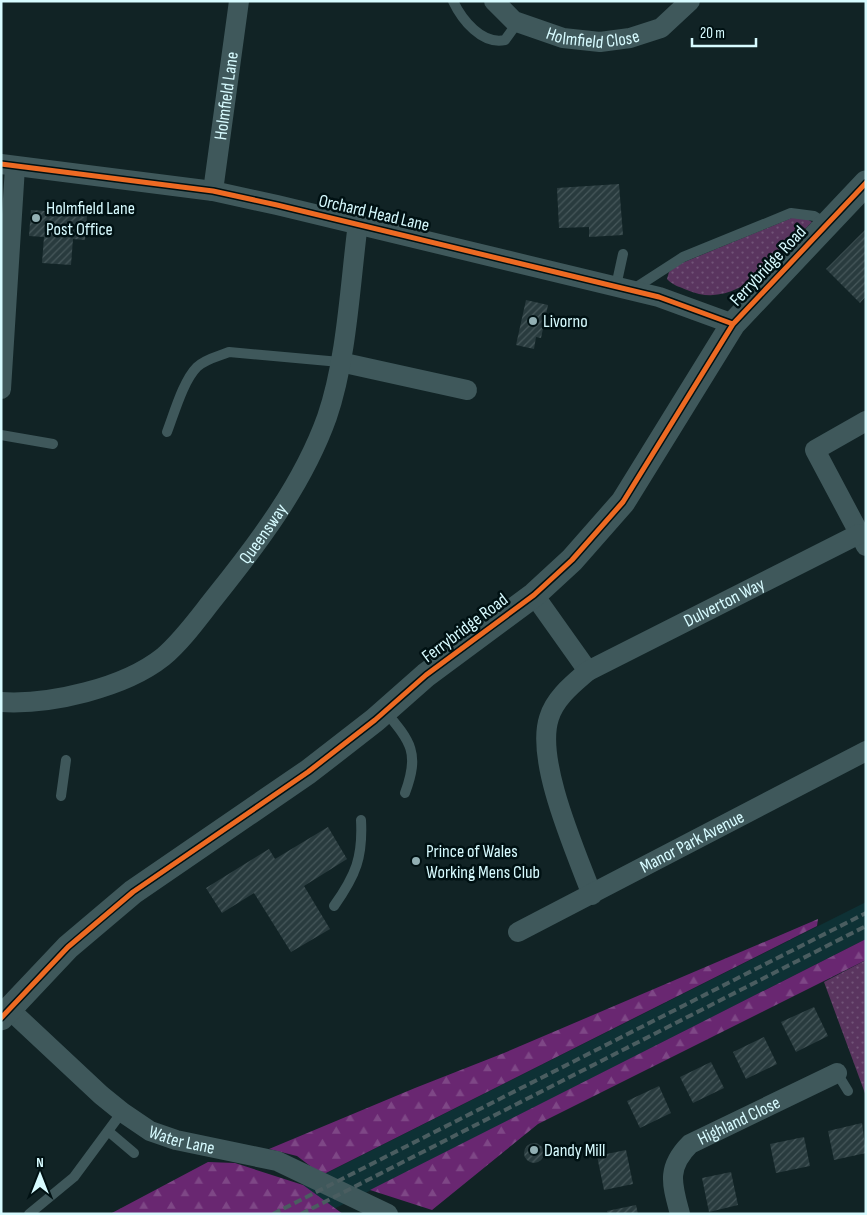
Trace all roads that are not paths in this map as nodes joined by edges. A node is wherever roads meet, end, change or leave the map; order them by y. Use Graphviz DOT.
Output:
graph roads {
  1 [pos="239,1"];
  2 [pos="453,1"];
  3 [pos="494,1"];
  4 [pos="690,1"];
  5 [pos="518,22"];
  6 [pos="8,165"];
  7 [pos="866,183"];
  8 [pos="213,191"];
  9 [pos="358,223"];
  10 [pos="826,224"];
  11 [pos="623,254"];
  12 [pos="623,288"];
  13 [pos="733,324"];
  14 [pos="2,359"];
  15 [pos="340,362"];
  16 [pos="1,390"];
  17 [pos="467,390"];
  18 [pos="866,421"];
  19 [pos="166,432"];
  20 [pos="1,435"];
  21 [pos="54,444"];
  22 [pos="862,540"];
  23 [pos="534,595"];
  24 [pos="588,671"];
  25 [pos="1,702"];
  26 [pos="385,711"];
  27 [pos="866,751"];
  28 [pos="66,760"];
  29 [pos="405,794"];
  30 [pos="61,796"];
  31 [pos="361,820"];
  32 [pos="592,895"];
  33 [pos="334,906"];
  34 [pos="518,932"];
  35 [pos="5,1013"];
  36 [pos="837,1073"];
  37 [pos="848,1090"];
  38 [pos="122,1112"];
  39 [pos="108,1131"];
  40 [pos="134,1154"];
  41 [pos="29,1214"];
  42 [pos="388,1214"];
  43 [pos="680,1214"];
  1 -- 8 [label="street, Holmfield Lane"];
  2 -- 5 [label="lane"];
  3 -- 5 [label="street, Holmfield Close"];
  4 -- 5 [label="street, Holmfield Close"];
  6 -- 8 [label="street, Orchard Head Lane"];
  6 -- 14 [label="street"];
  7 -- 10 [label="street, Ferrybridge Road"];
  8 -- 9 [label="street, Orchard Head Lane"];
  9 -- 12 [label="street, Orchard Head Lane"];
  9 -- 15 [label="street, Queensway"];
  10 -- 12 [label="lane"];
  10 -- 13 [label="street, Ferrybridge Road"];
  11 -- 12 [label="lane"];
  12 -- 13 [label="street, Orchard Head Lane"];
  13 -- 23 [label="street, Ferrybridge Road"];
  14 -- 16 [label="street"];
  15 -- 17 [label="street"];
  15 -- 19 [label="lane"];
  15 -- 25 [label="street, Queensway"];
  18 -- 22 [label="street"];
  20 -- 21 [label="lane"];
  22 -- 24 [label="street, Dulverton Way"];
  23 -- 24 [label="street"];
  23 -- 26 [label="street, Ferrybridge Road"];
  24 -- 32 [label="street, Dulverton Way"];
  26 -- 29 [label="lane"];
  26 -- 35 [label="street, Ferrybridge Road"];
  27 -- 32 [label="street, Manor Park Avenue"];
  28 -- 30 [label="lane"];
  31 -- 33 [label="lane"];
  32 -- 34 [label="street, Manor Park Avenue"];
  35 -- 38 [label="street, Water Lane"];
  36 -- 37 [label="lane, Highland Close"];
  36 -- 43 [label="street, Highland Close"];
  38 -- 39 [label="lane"];
  38 -- 42 [label="street, Water Lane"];
  39 -- 40 [label="lane"];
  39 -- 41 [label="lane"];
}
